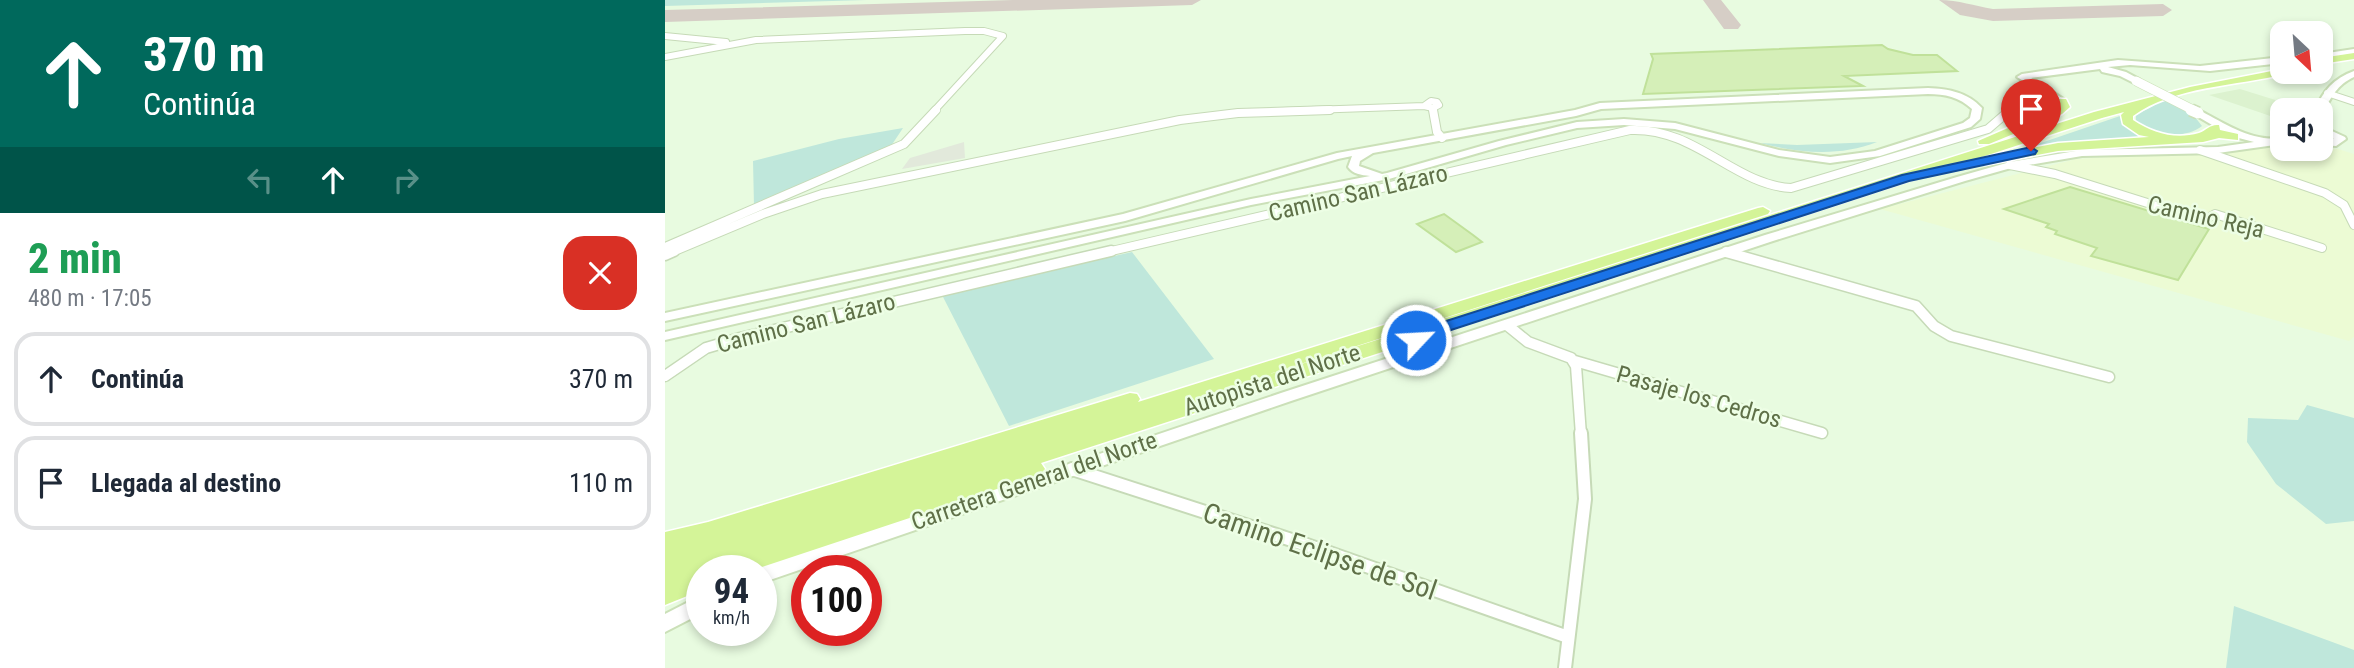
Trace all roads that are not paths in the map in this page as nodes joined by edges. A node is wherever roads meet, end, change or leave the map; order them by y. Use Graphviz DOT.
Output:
graph roads {
  1 [pos="665,36"];
  2 [pos="730,44"];
  3 [pos="2354,56"];
  4 [pos="665,57"];
  5 [pos="2333,59"];
  6 [pos="2270,62"];
  7 [pos="2106,64"];
  8 [pos="2150,64"];
  9 [pos="2126,71"];
  10 [pos="2270,71"];
  11 [pos="2270,72"];
  12 [pos="2354,74"];
  13 [pos="2048,93"];
  14 [pos="2327,93"];
  15 [pos="2325,98"];
  16 [pos="2039,100"];
  17 [pos="2062,102"];
  18 [pos="2145,102"];
  19 [pos="1640,103"];
  20 [pos="2354,103"];
  21 [pos="2207,120"];
  22 [pos="1516,123"];
  23 [pos="2333,134"];
  24 [pos="1441,138"];
  25 [pos="2270,140"];
  26 [pos="1984,141"];
  27 [pos="2333,141"];
  28 [pos="2151,142"];
  29 [pos="2236,143"];
  30 [pos="1407,144"];
  31 [pos="2270,144"];
  32 [pos="2200,150"];
  33 [pos="2218,150"];
  34 [pos="2228,160"];
  35 [pos="2010,165"];
  36 [pos="1410,169"];
  37 [pos="1906,177"];
  38 [pos="2354,225"];
  39 [pos="665,247"];
  40 [pos="2322,248"];
  41 [pos="1726,252"];
  42 [pos="665,256"];
  43 [pos="665,317"];
  44 [pos="1507,325"];
  45 [pos="1445,326"];
  46 [pos="665,336"];
  47 [pos="1350,342"];
  48 [pos="1575,361"];
  49 [pos="665,376"];
  50 [pos="2109,377"];
  51 [pos="1822,433"];
  52 [pos="1072,469"];
  53 [pos="665,541"];
  54 [pos="771,555"];
  55 [pos="665,559"];
  56 [pos="777,570"];
  57 [pos="665,576"];
  58 [pos="686,586"];
  59 [pos="665,595"];
  60 [pos="686,612"];
  61 [pos="665,624"];
  62 [pos="1568,637"];
  63 [pos="1565,668"];
  1 -- 2 [label="street"];
  2 -- 4 [label="street"];
  2 -- 39 [label="street"];
  3 -- 5 [label="highway"];
  6 -- 8 [label="main road"];
  7 -- 8 [label="main road"];
  7 -- 9 [label="main road"];
  7 -- 13 [label="main road"];
  8 -- 9 [label="main road"];
  9 -- 21 [label="main road, bridge"];
  10 -- 26 [label="highway, Autopista del Norte"];
  11 -- 18 [label="highway, Autopista del Norte"];
  12 -- 14 [label="main road"];
  13 -- 16 [label="street, Camino San Lázaro"];
  13 -- 17 [label="main road"];
  14 -- 15 [label="main road"];
  14 -- 20 [label="street"];
  16 -- 17 [label="street, Camino San Lázaro"];
  16 -- 49 [label="street, Camino San Lázaro"];
  17 -- 26 [label="highway"];
  18 -- 21 [label="highway"];
  18 -- 37 [label="highway, Autopista del Norte"];
  19 -- 22 [label="main road"];
  19 -- 22 [label="main road"];
  19 -- 36 [label="main road"];
  21 -- 25 [label="main road"];
  21 -- 28 [label="highway"];
  21 -- 29 [label="main road"];
  22 -- 24 [label="main road"];
  23 -- 27 [label="main road"];
  24 -- 30 [label="main road"];
  24 -- 42 [label="street"];
  26 -- 47 [label="highway, Autopista del Norte"];
  28 -- 29 [label="highway"];
  28 -- 37 [label="highway"];
  29 -- 31 [label="main road, Carretera General del Norte"];
  29 -- 33 [label="main road, Carretera General del Norte"];
  30 -- 36 [label="main road"];
  30 -- 43 [label="main road"];
  32 -- 33 [label="main road, Carretera General del Norte"];
  32 -- 34 [label="street"];
  32 -- 35 [label="main road, Carretera General del Norte"];
  33 -- 34 [label="street"];
  34 -- 38 [label="street"];
  35 -- 40 [label="street, Camino Reja"];
  35 -- 41 [label="main road, Carretera General del Norte"];
  36 -- 46 [label="main road"];
  37 -- 45 [label="highway, Autopista del Norte"];
  41 -- 44 [label="main road, Carretera General del Norte"];
  41 -- 50 [label="street"];
  44 -- 48 [label="street, Pasaje los Cedros"];
  44 -- 52 [label="main road, Carretera General del Norte"];
  45 -- 54 [label="highway"];
  45 -- 57 [label="highway, Autopista del Norte"];
  47 -- 53 [label="highway"];
  47 -- 55 [label="highway, Autopista del Norte"];
  48 -- 51 [label="street, Pasaje los Cedros"];
  48 -- 62 [label="street"];
  52 -- 56 [label="main road, Carretera General del Norte"];
  52 -- 62 [label="street, Camino Eclipse de Sol"];
  58 -- 59 [label="highway"];
  60 -- 61 [label="main road"];
  62 -- 63 [label="street"];
}
